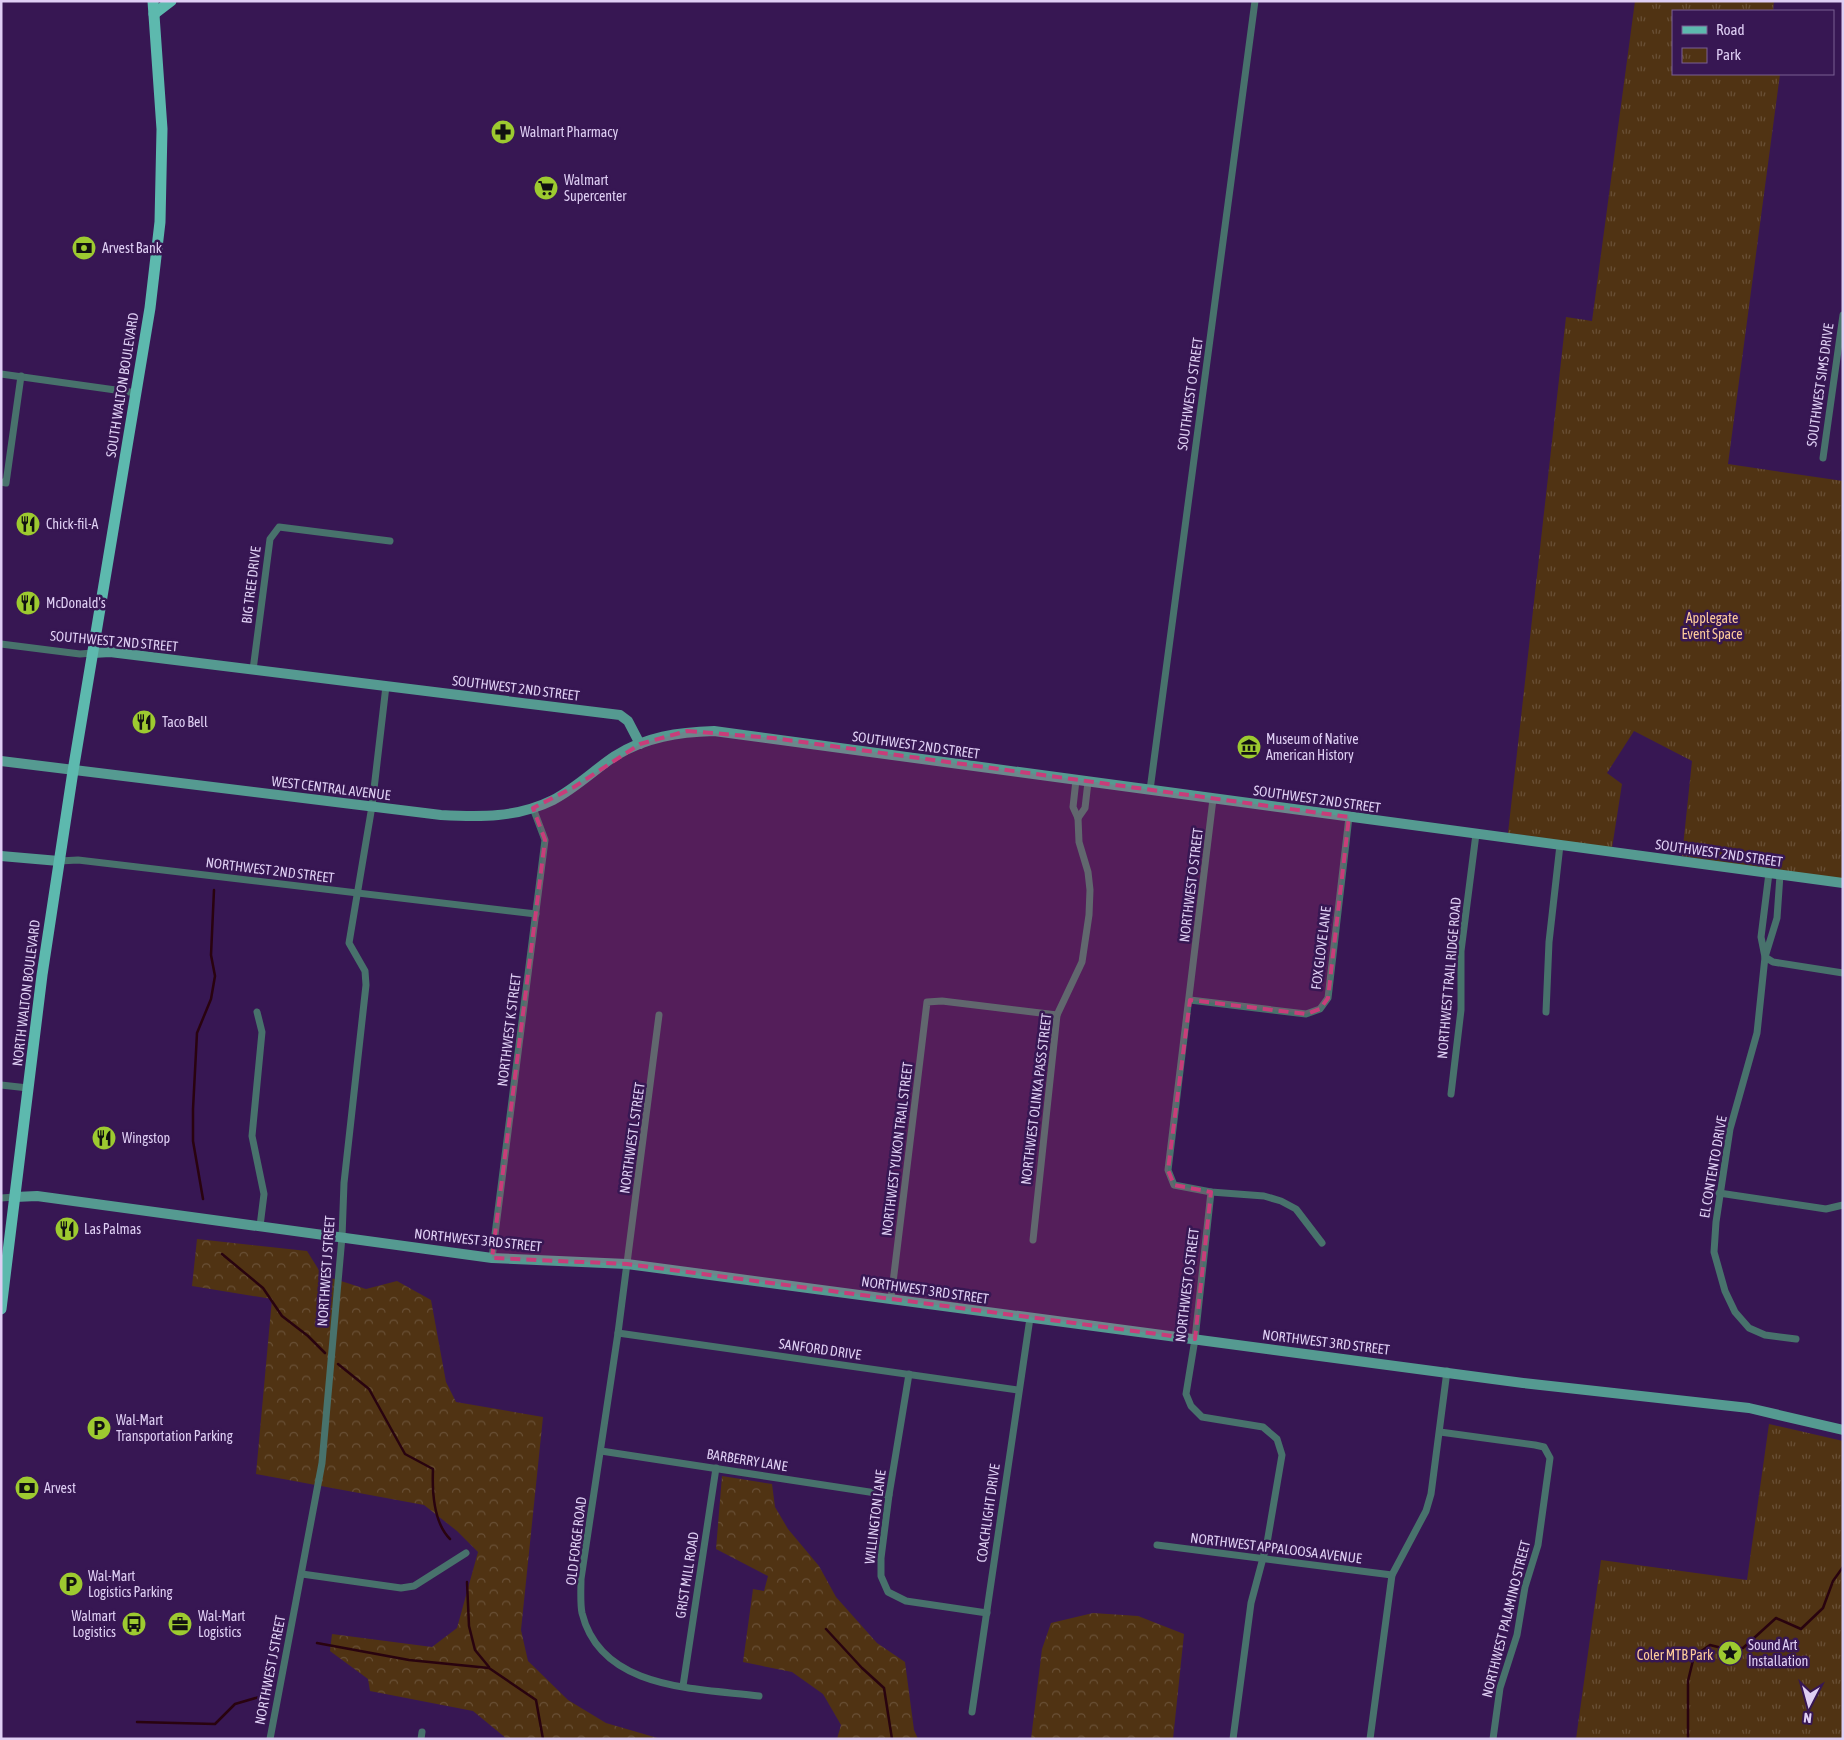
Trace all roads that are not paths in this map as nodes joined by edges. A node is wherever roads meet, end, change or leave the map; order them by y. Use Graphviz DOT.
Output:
graph roads {
  1 [pos="153,1"];
  2 [pos="171,1"];
  3 [pos="1255,1"];
  4 [pos="154,14"];
  5 [pos="1843,315"];
  6 [pos="1,374"];
  7 [pos="21,376"];
  8 [pos="136,393"];
  9 [pos="1823,458"];
  10 [pos="1,482"];
  11 [pos="390,541"];
  12 [pos="1,644"];
  13 [pos="93,653"];
  14 [pos="253,670"];
  15 [pos="386,686"];
  16 [pos="640,744"];
  17 [pos="1,761"];
  18 [pos="73,771"];
  19 [pos="1076,780"];
  20 [pos="1088,782"];
  21 [pos="1150,790"];
  22 [pos="1213,798"];
  23 [pos="372,806"];
  24 [pos="534,808"];
  25 [pos="1349,817"];
  26 [pos="1078,818"];
  27 [pos="1476,834"];
  28 [pos="1560,845"];
  29 [pos="1,856"];
  30 [pos="59,861"];
  31 [pos="1769,873"];
  32 [pos="1780,875"];
  33 [pos="1843,883"];
  34 [pos="357,894"];
  35 [pos="536,914"];
  36 [pos="1765,956"];
  37 [pos="1843,973"];
  38 [pos="1190,1000"];
  39 [pos="257,1012"];
  40 [pos="1546,1012"];
  41 [pos="659,1015"];
  42 [pos="1056,1015"];
  43 [pos="1,1085"];
  44 [pos="28,1088"];
  45 [pos="1451,1094"];
  46 [pos="1211,1192"];
  47 [pos="1720,1193"];
  48 [pos="15,1197"];
  49 [pos="1,1198"];
  50 [pos="1843,1206"];
  51 [pos="260,1226"];
  52 [pos="342,1237"];
  53 [pos="1033,1240"];
  54 [pos="1322,1242"];
  55 [pos="492,1258"];
  56 [pos="627,1264"];
  57 [pos="891,1299"];
  58 [pos="1,1309"];
  59 [pos="1030,1318"];
  60 [pos="618,1334"];
  61 [pos="1195,1339"];
  62 [pos="1796,1339"];
  63 [pos="1447,1371"];
  64 [pos="909,1374"];
  65 [pos="1018,1390"];
  66 [pos="1843,1430"];
  67 [pos="1440,1432"];
  68 [pos="601,1451"];
  69 [pos="716,1468"];
  70 [pos="889,1495"];
  71 [pos="1157,1545"];
  72 [pos="466,1554"];
  73 [pos="1262,1559"];
  74 [pos="302,1574"];
  75 [pos="1392,1575"];
  76 [pos="987,1613"];
  77 [pos="683,1686"];
  78 [pos="759,1696"];
  79 [pos="972,1712"];
  80 [pos="270,1739"];
  81 [pos="1233,1739"];
  82 [pos="1370,1739"];
  83 [pos="1493,1739"];
  1 -- 4 [label="main road, SOUTH WALTON BOULEVARD"];
  2 -- 4 [label="main road"];
  3 -- 21 [label="street, SOUTHWEST O STREET"];
  4 -- 8 [label="main road, SOUTH WALTON BOULEVARD"];
  5 -- 9 [label="street, SOUTHWEST SIMS DRIVE"];
  6 -- 7 [label="street"];
  7 -- 8 [label="street"];
  7 -- 10 [label="street"];
  8 -- 13 [label="main road, SOUTH WALTON BOULEVARD"];
  11 -- 14 [label="street, BIG TREE DRIVE"];
  12 -- 13 [label="street, SOUTHWEST 2ND STREET"];
  13 -- 14 [label="street, SOUTHWEST 2ND STREET"];
  13 -- 18 [label="main road, SOUTH WALTON BOULEVARD"];
  14 -- 15 [label="street, SOUTHWEST 2ND STREET"];
  15 -- 16 [label="street, SOUTHWEST 2ND STREET"];
  15 -- 23 [label="street, NORTHWEST J STREET"];
  16 -- 19 [label="street, SOUTHWEST 2ND STREET"];
  16 -- 24 [label="street, WEST CENTRAL AVENUE"];
  17 -- 18 [label="street, WEST CENTRAL AVENUE"];
  18 -- 23 [label="street, WEST CENTRAL AVENUE"];
  18 -- 30 [label="main road, NORTH WALTON BOULEVARD"];
  19 -- 20 [label="street, SOUTHWEST 2ND STREET"];
  19 -- 26 [label="street, NORTHWEST OLINKA PASS STREET"];
  20 -- 21 [label="street, SOUTHWEST 2ND STREET"];
  20 -- 26 [label="street, NORTHWEST OLINKA PASS STREET"];
  21 -- 22 [label="street, SOUTHWEST 2ND STREET"];
  22 -- 25 [label="street, SOUTHWEST 2ND STREET"];
  22 -- 38 [label="street, NORTHWEST O STREET"];
  23 -- 24 [label="street, WEST CENTRAL AVENUE"];
  23 -- 34 [label="street, NORTHWEST J STREET"];
  24 -- 35 [label="street, NORTHWEST K STREET"];
  25 -- 27 [label="street, SOUTHWEST 2ND STREET"];
  25 -- 38 [label="street, FOX GLOVE LANE"];
  26 -- 42 [label="street, NORTHWEST OLINKA PASS STREET"];
  27 -- 28 [label="street, SOUTHWEST 2ND STREET"];
  27 -- 45 [label="street, NORTHWEST TRAIL RIDGE ROAD"];
  28 -- 31 [label="street, SOUTHWEST 2ND STREET"];
  28 -- 40 [label="street"];
  29 -- 30 [label="street, NORTHWEST 2ND STREET"];
  30 -- 34 [label="street, NORTHWEST 2ND STREET"];
  30 -- 44 [label="main road, NORTH WALTON BOULEVARD"];
  31 -- 32 [label="street, SOUTHWEST 2ND STREET"];
  31 -- 36 [label="street, EL CONTENTO DRIVE"];
  32 -- 33 [label="street, SOUTHWEST 2ND STREET"];
  32 -- 36 [label="street, EL CONTENTO DRIVE"];
  34 -- 35 [label="street, NORTHWEST 2ND STREET"];
  34 -- 52 [label="street, NORTHWEST J STREET"];
  35 -- 55 [label="street, NORTHWEST K STREET"];
  36 -- 37 [label="street"];
  36 -- 47 [label="street, EL CONTENTO DRIVE"];
  38 -- 46 [label="street, NORTHWEST O STREET"];
  39 -- 51 [label="street"];
  41 -- 56 [label="street, NORTHWEST L STREET"];
  42 -- 53 [label="street, NORTHWEST OLINKA PASS STREET"];
  42 -- 57 [label="street, NORTHWEST YUKON TRAIL STREET"];
  43 -- 44 [label="street"];
  44 -- 48 [label="main road, NORTH WALTON BOULEVARD"];
  46 -- 54 [label="street"];
  46 -- 61 [label="street, NORTHWEST O STREET"];
  47 -- 50 [label="street"];
  47 -- 62 [label="street, EL CONTENTO DRIVE"];
  48 -- 49 [label="street, NORTHWEST 3RD STREET"];
  48 -- 51 [label="street, NORTHWEST 3RD STREET"];
  48 -- 58 [label="main road, NORTH WALTON BOULEVARD"];
  51 -- 52 [label="street, NORTHWEST 3RD STREET"];
  52 -- 55 [label="street, NORTHWEST 3RD STREET"];
  52 -- 74 [label="street, NORTHWEST J STREET"];
  55 -- 56 [label="street, NORTHWEST 3RD STREET"];
  56 -- 57 [label="street, NORTHWEST 3RD STREET"];
  56 -- 60 [label="street, OLD FORGE ROAD"];
  57 -- 59 [label="street, NORTHWEST 3RD STREET"];
  59 -- 61 [label="street, NORTHWEST 3RD STREET"];
  59 -- 65 [label="street, COACHLIGHT DRIVE"];
  60 -- 64 [label="street, SANFORD DRIVE"];
  60 -- 68 [label="street, OLD FORGE ROAD"];
  61 -- 63 [label="street, NORTHWEST 3RD STREET"];
  61 -- 73 [label="street, NORTHWEST O STREET"];
  63 -- 66 [label="street, NORTHWEST 3RD STREET"];
  63 -- 67 [label="street"];
  64 -- 65 [label="street, SANFORD DRIVE"];
  64 -- 70 [label="street, WILLINGTON LANE"];
  65 -- 76 [label="street, COACHLIGHT DRIVE"];
  67 -- 75 [label="street"];
  67 -- 83 [label="street, NORTHWEST PALAMINO STREET"];
  68 -- 69 [label="street, BARBERRY LANE"];
  68 -- 77 [label="street, OLD FORGE ROAD"];
  69 -- 70 [label="street, BARBERRY LANE"];
  69 -- 77 [label="street, GRIST MILL ROAD"];
  70 -- 76 [label="street, WILLINGTON LANE"];
  71 -- 73 [label="street, NORTHWEST APPALOOSA AVENUE"];
  72 -- 74 [label="street"];
  73 -- 75 [label="street, NORTHWEST APPALOOSA AVENUE"];
  73 -- 81 [label="street, NORTHWEST O STREET"];
  74 -- 80 [label="street, NORTHWEST J STREET"];
  75 -- 82 [label="street"];
  76 -- 79 [label="street, COACHLIGHT DRIVE"];
  77 -- 78 [label="street, OLD FORGE ROAD"];
}
